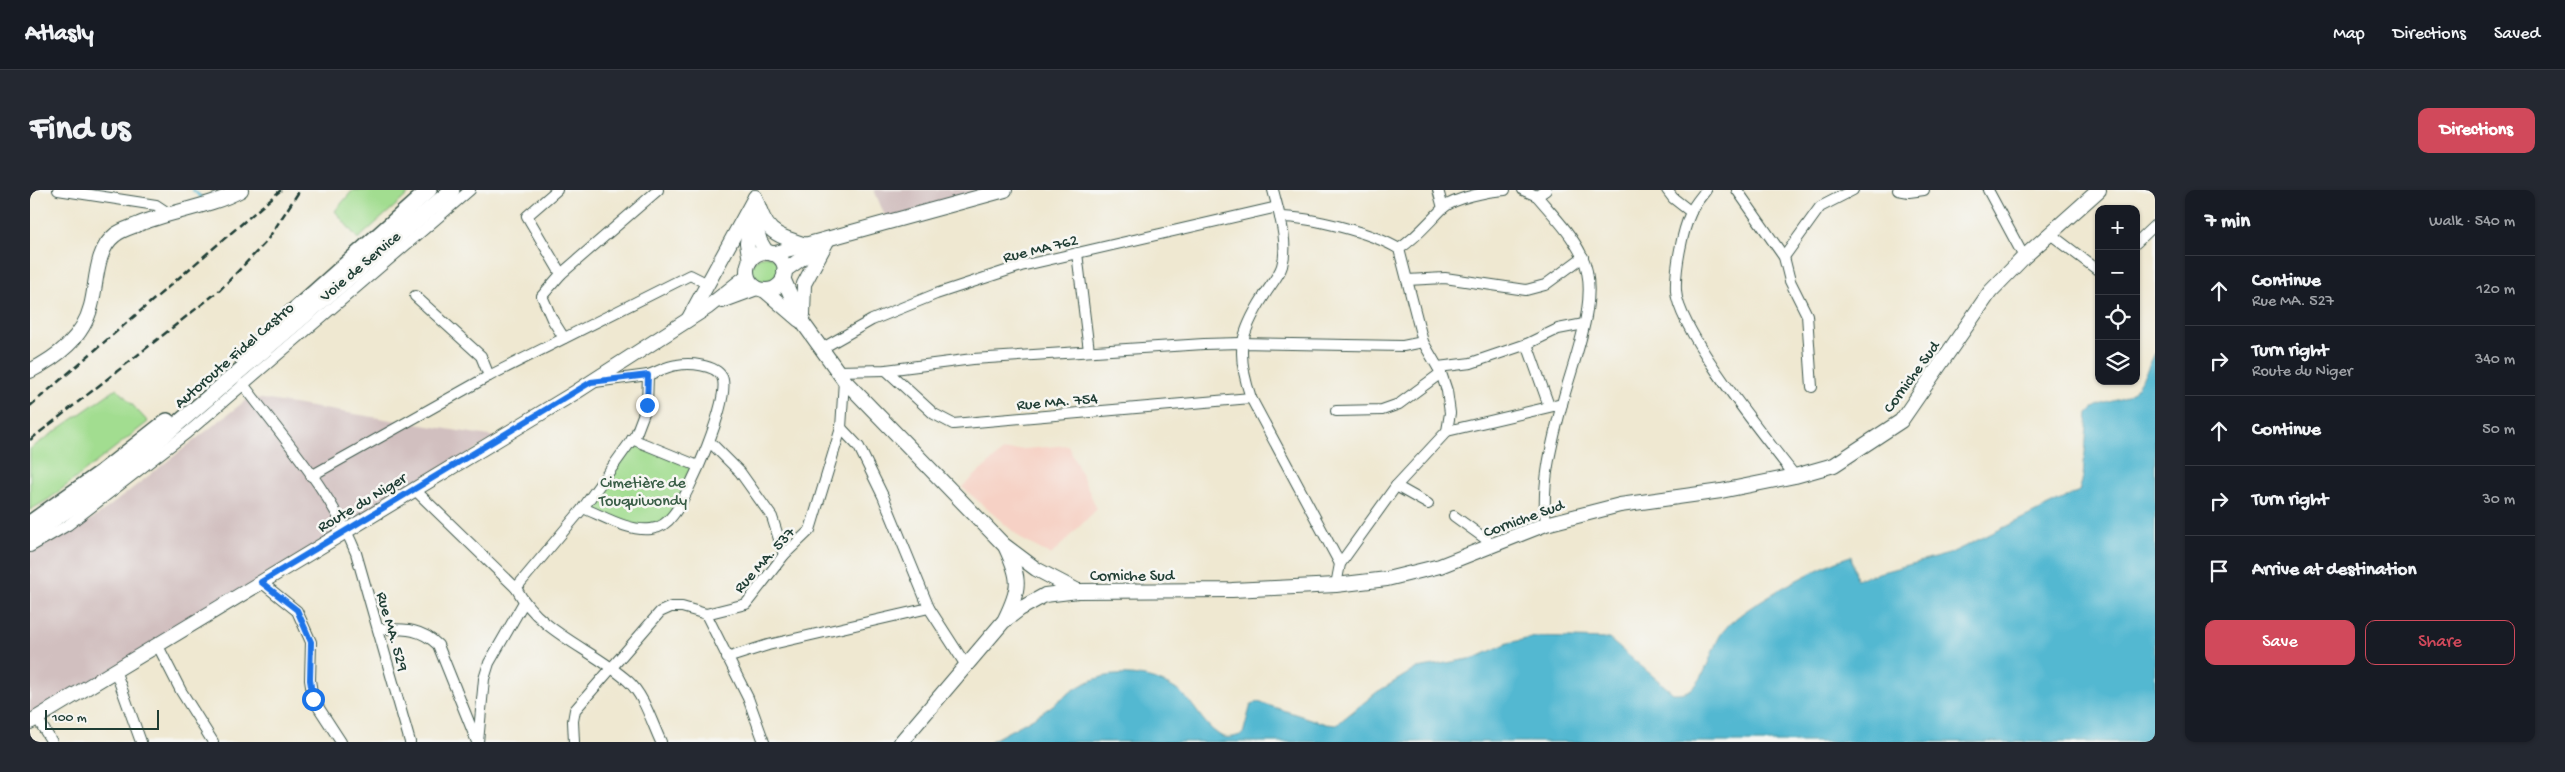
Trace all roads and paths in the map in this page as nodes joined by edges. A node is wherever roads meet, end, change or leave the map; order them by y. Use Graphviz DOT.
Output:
graph roads {
  1 [pos="58,190"];
  2 [pos="429,190"];
  3 [pos="452,190"];
  4 [pos="470,190"];
  5 [pos="557,190"];
  6 [pos="658,190"];
  7 [pos="1005,190"];
  8 [pos="1273,190"];
  9 [pos="1438,190"];
  10 [pos="1505,190"];
  11 [pos="1523,190"];
  12 [pos="1667,190"];
  13 [pos="1706,190"];
  14 [pos="1737,190"];
  15 [pos="1853,190"];
  16 [pos="1898,190"];
  17 [pos="1924,190"];
  18 [pos="1988,190"];
  19 [pos="2100,190"];
  20 [pos="234,192"];
  21 [pos="1541,193"];
  22 [pos="756,194"];
  23 [pos="1443,208"];
  24 [pos="752,212"];
  25 [pos="1278,212"];
  26 [pos="1691,212"];
  27 [pos="168,213"];
  28 [pos="2155,225"];
  29 [pos="2049,233"];
  30 [pos="2140,239"];
  31 [pos="827,241"];
  32 [pos="806,245"];
  33 [pos="1399,249"];
  34 [pos="770,253"];
  35 [pos="1077,253"];
  36 [pos="1583,257"];
  37 [pos="1784,257"];
  38 [pos="2024,257"];
  39 [pos="750,261"];
  40 [pos="2095,268"];
  41 [pos="561,274"];
  42 [pos="784,275"];
  43 [pos="747,276"];
  44 [pos="1407,280"];
  45 [pos="708,284"];
  46 [pos="760,289"];
  47 [pos="415,296"];
  48 [pos="708,307"];
  49 [pos="689,318"];
  50 [pos="804,323"];
  51 [pos="1584,324"];
  52 [pos="564,338"];
  53 [pos="1423,342"];
  54 [pos="1241,343"];
  55 [pos="1527,344"];
  56 [pos="821,349"];
  57 [pos="1089,351"];
  58 [pos="886,370"];
  59 [pos="1439,370"];
  60 [pos="30,371"];
  61 [pos="648,375"];
  62 [pos="841,375"];
  63 [pos="489,376"];
  64 [pos="591,382"];
  65 [pos="243,384"];
  66 [pos="1812,387"];
  67 [pos="1251,398"];
  68 [pos="1562,404"];
  69 [pos="1550,406"];
  70 [pos="1336,411"];
  71 [pos="841,428"];
  72 [pos="1447,431"];
  73 [pos="632,439"];
  74 [pos="710,442"];
  75 [pos="698,466"];
  76 [pos="311,476"];
  77 [pos="1795,476"];
  78 [pos="1396,486"];
  79 [pos="414,489"];
  80 [pos="1428,504"];
  81 [pos="583,508"];
  82 [pos="1454,516"];
  83 [pos="30,522"];
  84 [pos="1546,524"];
  85 [pos="347,530"];
  86 [pos="30,535"];
  87 [pos="1004,545"];
  88 [pos="1494,545"];
  89 [pos="30,547"];
  90 [pos="784,555"];
  91 [pos="1340,564"];
  92 [pos="261,582"];
  93 [pos="1336,585"];
  94 [pos="516,588"];
  95 [pos="1078,591"];
  96 [pos="524,602"];
  97 [pos="929,608"];
  98 [pos="706,614"];
  99 [pos="1003,622"];
  100 [pos="378,630"];
  101 [pos="158,644"];
  102 [pos="727,658"];
  103 [pos="966,667"];
  104 [pos="116,670"];
  105 [pos="612,670"];
  106 [pos="34,720"];
  107 [pos="52,742"];
  108 [pos="141,742"];
  109 [pos="213,742"];
  110 [pos="341,742"];
  111 [pos="410,742"];
  112 [pos="478,742"];
  113 [pos="574,742"];
  114 [pos="661,742"];
  115 [pos="764,742"];
  116 [pos="901,742"];
  1 -- 27 [label="street"];
  2 -- 83 [label="highway, Autoroute Fidel Castro"];
  3 -- 86 [label="highway, Autoroute Fidel Castro"];
  4 -- 65 [label="street, Voie de Service"];
  5 -- 41 [label="street"];
  6 -- 41 [label="street"];
  7 -- 31 [label="main road"];
  8 -- 25 [label="street"];
  9 -- 23 [label="street"];
  10 -- 23 [label="street"];
  11 -- 21 [label="street"];
  12 -- 26 [label="street"];
  13 -- 26 [label="street"];
  14 -- 37 [label="street"];
  15 -- 37 [label="street"];
  16 -- 17 [label="street"];
  18 -- 38 [label="street"];
  19 -- 29 [label="main road, Corniche Sud"];
  20 -- 27 [label="main road"];
  21 -- 36 [label="street"];
  22 -- 24 [label="main road"];
  22 -- 32 [label="main road"];
  22 -- 45 [label="main road"];
  23 -- 33 [label="street"];
  24 -- 34 [label="main road"];
  24 -- 39 [label="main road"];
  25 -- 33 [label="street, Rue MA 762"];
  25 -- 35 [label="street, Rue MA 762"];
  25 -- 54 [label="street"];
  26 -- 77 [label="street"];
  27 -- 60 [label="main road"];
  28 -- 30 [label="street"];
  29 -- 38 [label="main road, Corniche Sud"];
  29 -- 40 [label="street"];
  31 -- 32 [label="main road"];
  31 -- 42 [label="main road"];
  31 -- 50 [label="main road"];
  32 -- 34 [label="main road"];
  33 -- 44 [label="street"];
  34 -- 39 [label="main road"];
  34 -- 42 [label="main road"];
  35 -- 56 [label="street, Rue MA 762"];
  35 -- 57 [label="street"];
  36 -- 44 [label="street"];
  36 -- 51 [label="street"];
  37 -- 66 [label="street"];
  38 -- 77 [label="main road, Corniche Sud"];
  39 -- 43 [label="main road"];
  41 -- 52 [label="street"];
  42 -- 46 [label="main road"];
  42 -- 50 [label="main road"];
  43 -- 46 [label="main road"];
  43 -- 48 [label="main road, Route du Niger"];
  44 -- 53 [label="street"];
  45 -- 49 [label="main road"];
  45 -- 52 [label="street"];
  46 -- 48 [label="main road, Route du Niger"];
  46 -- 50 [label="main road"];
  47 -- 63 [label="street"];
  48 -- 49 [label="main road, Route du Niger"];
  49 -- 64 [label="main road, Route du Niger"];
  50 -- 56 [label="main road"];
  51 -- 55 [label="street"];
  51 -- 68 [label="street"];
  52 -- 63 [label="street"];
  53 -- 54 [label="street"];
  53 -- 59 [label="street"];
  54 -- 57 [label="street"];
  54 -- 67 [label="street"];
  55 -- 59 [label="street"];
  55 -- 69 [label="street"];
  56 -- 62 [label="main road"];
  57 -- 58 [label="street"];
  58 -- 62 [label="street"];
  58 -- 67 [label="street, Rue MA. 754"];
  59 -- 70 [label="street"];
  59 -- 72 [label="street"];
  61 -- 64 [label="street"];
  61 -- 73 [label="street"];
  61 -- 74 [label="street"];
  62 -- 71 [label="street, Rue MA. 537"];
  62 -- 87 [label="main road"];
  63 -- 76 [label="street"];
  64 -- 79 [label="main road, Route du Niger"];
  65 -- 76 [label="street, Rue MA. 529"];
  65 -- 89 [label="street, Voie de Service"];
  67 -- 91 [label="street"];
  68 -- 69 [label="street"];
  68 -- 84 [label="street"];
  69 -- 72 [label="street"];
  71 -- 90 [label="street, Rue MA. 537"];
  71 -- 97 [label="street"];
  72 -- 78 [label="street"];
  73 -- 75 [label="street"];
  73 -- 81 [label="street"];
  74 -- 75 [label="street"];
  74 -- 90 [label="street"];
  75 -- 81 [label="street"];
  76 -- 85 [label="street, Rue MA. 529"];
  77 -- 84 [label="main road, Corniche Sud"];
  78 -- 80 [label="street"];
  78 -- 91 [label="street"];
  79 -- 85 [label="main road, Route du Niger"];
  79 -- 94 [label="street"];
  81 -- 94 [label="street"];
  82 -- 88 [label="street"];
  84 -- 88 [label="main road, Corniche Sud"];
  85 -- 92 [label="main road, Route du Niger"];
  85 -- 100 [label="street, Rue MA. 529"];
  87 -- 95 [label="main road"];
  87 -- 99 [label="main road"];
  88 -- 93 [label="main road, Corniche Sud"];
  90 -- 98 [label="street, Rue MA. 537"];
  91 -- 93 [label="street"];
  92 -- 101 [label="main road, Route du Niger"];
  92 -- 110 [label="street"];
  93 -- 95 [label="main road, Corniche Sud"];
  94 -- 96 [label="street"];
  95 -- 99 [label="main road, Corniche Sud"];
  96 -- 105 [label="street"];
  96 -- 112 [label="street"];
  97 -- 102 [label="street"];
  97 -- 103 [label="street"];
  98 -- 102 [label="street"];
  98 -- 105 [label="street"];
  99 -- 103 [label="main road, Corniche Sud"];
  100 -- 111 [label="street, Rue MA. 529"];
  100 -- 112 [label="street"];
  101 -- 104 [label="main road, Route du Niger"];
  101 -- 109 [label="street"];
  102 -- 115 [label="street"];
  103 -- 116 [label="main road, Corniche Sud"];
  104 -- 106 [label="main road, Route du Niger"];
  104 -- 108 [label="street"];
  105 -- 113 [label="street"];
  105 -- 114 [label="street"];
  106 -- 107 [label="street"];
}
